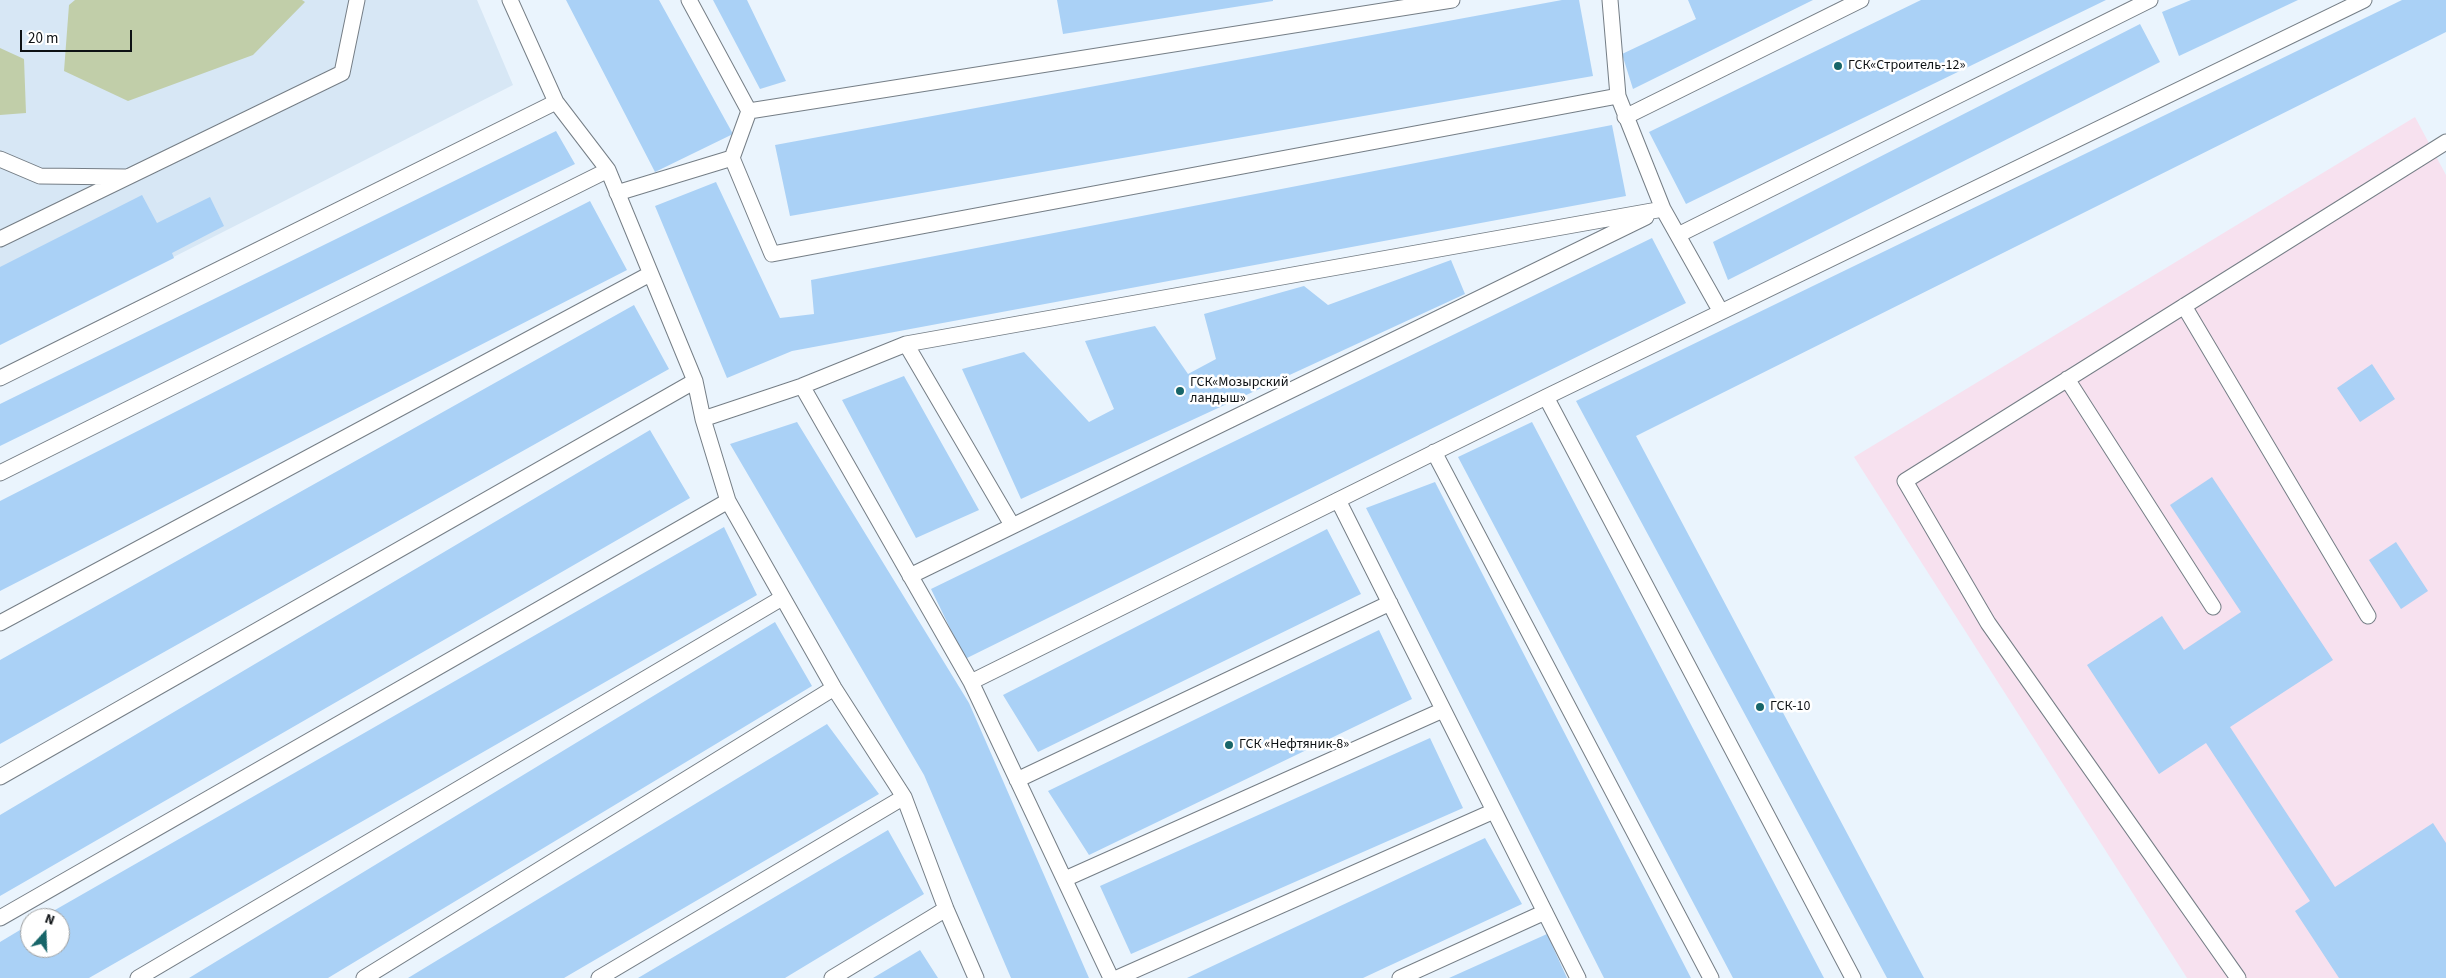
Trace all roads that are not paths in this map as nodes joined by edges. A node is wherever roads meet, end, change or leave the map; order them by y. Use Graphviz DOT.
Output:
graph roads {
  1 [pos="357,0"];
  2 [pos="510,0"];
  3 [pos="689,0"];
  4 [pos="1452,0"];
  5 [pos="1610,0"];
  6 [pos="1861,0"];
  7 [pos="2150,0"];
  8 [pos="2364,0"];
  9 [pos="1618,96"];
  10 [pos="556,102"];
  11 [pos="749,111"];
  12 [pos="1625,116"];
  13 [pos="2440,146"];
  14 [pos="732,158"];
  15 [pos="0,160"];
  16 [pos="608,170"];
  17 [pos="130,177"];
  18 [pos="617,193"];
  19 [pos="1663,209"];
  20 [pos="1678,235"];
  21 [pos="0,239"];
  22 [pos="650,274"];
  23 [pos="2184,306"];
  24 [pos="1721,312"];
  25 [pos="906,344"];
  26 [pos="0,378"];
  27 [pos="2067,379"];
  28 [pos="695,381"];
  29 [pos="802,386"];
  30 [pos="1546,397"];
  31 [pos="703,419"];
  32 [pos="1434,452"];
  33 [pos="0,473"];
  34 [pos="1338,500"];
  35 [pos="728,501"];
  36 [pos="1012,525"];
  37 [pos="910,576"];
  38 [pos="782,598"];
  39 [pos="1390,603"];
  40 [pos="2213,607"];
  41 [pos="2368,616"];
  42 [pos="0,623"];
  43 [pos="971,682"];
  44 [pos="834,688"];
  45 [pos="1444,710"];
  46 [pos="0,777"];
  47 [pos="1017,780"];
  48 [pos="904,796"];
  49 [pos="1494,811"];
  50 [pos="1065,879"];
  51 [pos="946,909"];
  52 [pos="1545,912"];
  53 [pos="0,918"];
  54 [pos="138,978"];
  55 [pos="364,978"];
  56 [pos="599,978"];
  57 [pos="832,978"];
  58 [pos="976,978"];
  59 [pos="1111,978"];
  60 [pos="1117,978"];
  61 [pos="1400,978"];
  62 [pos="1578,978"];
  63 [pos="1711,978"];
  64 [pos="1853,978"];
  65 [pos="2238,978"];
  1 -- 17 [label="lane"];
  2 -- 10 [label="lane"];
  3 -- 11 [label="lane"];
  4 -- 11 [label="lane"];
  5 -- 9 [label="lane"];
  6 -- 12 [label="lane"];
  7 -- 20 [label="lane"];
  8 -- 24 [label="lane"];
  9 -- 12 [label="lane"];
  9 -- 14 [label="lane"];
  10 -- 16 [label="lane"];
  10 -- 26 [label="lane"];
  11 -- 14 [label="lane"];
  12 -- 19 [label="lane"];
  13 -- 23 [label="lane"];
  14 -- 18 [label="lane"];
  15 -- 17 [label="lane"];
  16 -- 18 [label="lane"];
  16 -- 33 [label="lane"];
  17 -- 21 [label="lane"];
  18 -- 22 [label="lane"];
  19 -- 20 [label="lane"];
  19 -- 25 [label="lane"];
  19 -- 36 [label="lane"];
  20 -- 24 [label="lane"];
  22 -- 28 [label="lane"];
  22 -- 42 [label="lane"];
  23 -- 27 [label="lane"];
  23 -- 41 [label="lane"];
  24 -- 30 [label="lane"];
  25 -- 29 [label="lane"];
  25 -- 36 [label="lane"];
  27 -- 40 [label="lane"];
  27 -- 65 [label="lane"];
  28 -- 31 [label="lane"];
  28 -- 46 [label="lane"];
  29 -- 31 [label="lane"];
  29 -- 37 [label="lane"];
  30 -- 32 [label="lane"];
  30 -- 64 [label="lane"];
  31 -- 35 [label="lane"];
  32 -- 34 [label="lane"];
  32 -- 63 [label="lane"];
  34 -- 39 [label="lane"];
  34 -- 43 [label="lane"];
  35 -- 38 [label="lane"];
  35 -- 53 [label="lane"];
  36 -- 37 [label="lane"];
  37 -- 43 [label="lane"];
  38 -- 44 [label="lane"];
  38 -- 54 [label="lane"];
  39 -- 45 [label="lane"];
  39 -- 47 [label="lane"];
  43 -- 47 [label="lane"];
  44 -- 48 [label="lane"];
  44 -- 55 [label="lane"];
  45 -- 49 [label="lane"];
  45 -- 50 [label="lane"];
  47 -- 50 [label="lane"];
  48 -- 51 [label="lane"];
  48 -- 56 [label="lane"];
  49 -- 52 [label="lane"];
  49 -- 60 [label="lane"];
  50 -- 59 [label="lane"];
  51 -- 57 [label="lane"];
  51 -- 58 [label="lane"];
  52 -- 61 [label="lane"];
  52 -- 62 [label="lane"];
}
